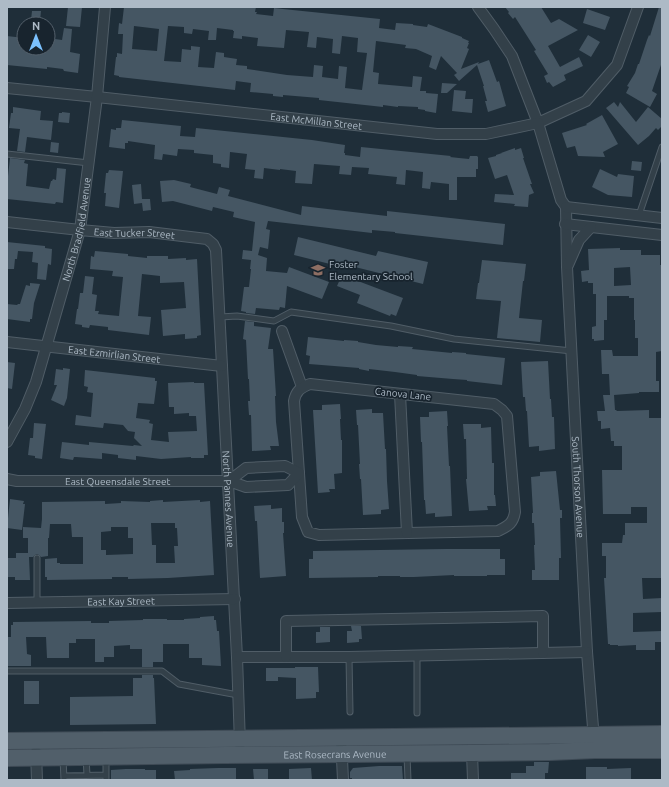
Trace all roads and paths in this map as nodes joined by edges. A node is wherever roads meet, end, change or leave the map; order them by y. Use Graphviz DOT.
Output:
graph roads {
  1 [pos="105,7"];
  2 [pos="478,7"];
  3 [pos="638,7"];
  4 [pos="7,88"];
  5 [pos="97,97"];
  6 [pos="538,124"];
  7 [pos="662,147"];
  8 [pos="7,154"];
  9 [pos="88,163"];
  10 [pos="566,207"];
  11 [pos="639,215"];
  12 [pos="662,218"];
  13 [pos="7,222"];
  14 [pos="565,224"];
  15 [pos="591,227"];
  16 [pos="80,230"];
  17 [pos="662,235"];
  18 [pos="213,244"];
  19 [pos="567,267"];
  20 [pos="220,317"];
  21 [pos="282,331"];
  22 [pos="7,342"];
  23 [pos="46,346"];
  24 [pos="572,351"];
  25 [pos="222,366"];
  26 [pos="302,387"];
  27 [pos="400,394"];
  28 [pos="7,442"];
  29 [pos="299,473"];
  30 [pos="7,479"];
  31 [pos="229,481"];
  32 [pos="408,533"];
  33 [pos="37,558"];
  34 [pos="234,599"];
  35 [pos="7,603"];
  36 [pos="37,603"];
  37 [pos="587,652"];
  38 [pos="543,653"];
  39 [pos="417,656"];
  40 [pos="237,657"];
  41 [pos="286,657"];
  42 [pos="349,657"];
  43 [pos="7,671"];
  44 [pos="238,695"];
  45 [pos="350,712"];
  46 [pos="417,713"];
  47 [pos="662,734"];
  48 [pos="240,738"];
  49 [pos="341,738"];
  50 [pos="36,740"];
  51 [pos="7,741"];
  52 [pos="594,743"];
  53 [pos="662,750"];
  54 [pos="472,753"];
  55 [pos="341,754"];
  56 [pos="407,754"];
  57 [pos="240,755"];
  58 [pos="63,757"];
  59 [pos="86,757"];
  60 [pos="106,757"];
  61 [pos="7,758"];
  62 [pos="36,758"];
  63 [pos="87,775"];
  64 [pos="64,778"];
  65 [pos="106,778"];
  66 [pos="37,780"];
  67 [pos="343,780"];
  68 [pos="408,780"];
  69 [pos="473,780"];
  1 -- 5 [label="street, North Bradfield Avenue"];
  2 -- 6 [label="street"];
  3 -- 6 [label="street, East McMillan Street"];
  4 -- 5 [label="street, East McMillan Street"];
  5 -- 6 [label="street, East McMillan Street"];
  5 -- 9 [label="street, North Bradfield Avenue"];
  6 -- 10 [label="street"];
  7 -- 11 [label="lane"];
  8 -- 9 [label="lane"];
  9 -- 16 [label="street, North Bradfield Avenue"];
  10 -- 11 [label="street"];
  10 -- 14 [label="street"];
  11 -- 12 [label="street"];
  13 -- 16 [label="street, East Tucker Street"];
  14 -- 15 [label="street"];
  14 -- 19 [label="street, South Thorson Avenue"];
  15 -- 17 [label="street"];
  15 -- 19 [label="street"];
  16 -- 18 [label="street, East Tucker Street"];
  16 -- 23 [label="street, North Bradfield Avenue"];
  18 -- 20 [label="street, North Pannes Avenue"];
  19 -- 24 [label="street, South Thorson Avenue"];
  20 -- 24 [label="lane"];
  20 -- 25 [label="street, North Pannes Avenue"];
  21 -- 26 [label="street"];
  22 -- 23 [label="street, East Ezmirlian Street"];
  23 -- 25 [label="street, East Ezmirlian Street"];
  23 -- 28 [label="street, North Bradfield Avenue"];
  24 -- 37 [label="street, South Thorson Avenue"];
  25 -- 31 [label="street, North Pannes Avenue"];
  26 -- 27 [label="street, Canova Lane"];
  26 -- 29 [label="street"];
  27 -- 32 [label="street"];
  27 -- 32 [label="street, Canova Lane"];
  29 -- 31 [label="street"];
  29 -- 31 [label="street, East Queensdale Street"];
  29 -- 32 [label="street"];
  30 -- 31 [label="street, East Queensdale Street"];
  31 -- 34 [label="street, North Pannes Avenue"];
  33 -- 36 [label="lane"];
  34 -- 36 [label="street, East Kay Street"];
  34 -- 40 [label="street, North Pannes Avenue"];
  35 -- 36 [label="street, East Kay Street"];
  37 -- 38 [label="street"];
  37 -- 52 [label="street, South Thorson Avenue"];
  38 -- 39 [label="street"];
  38 -- 41 [label="street"];
  39 -- 42 [label="street"];
  39 -- 46 [label="lane"];
  40 -- 41 [label="street"];
  40 -- 44 [label="street, North Pannes Avenue"];
  41 -- 42 [label="street"];
  42 -- 45 [label="lane"];
  43 -- 44 [label="lane"];
  44 -- 48 [label="street, North Pannes Avenue"];
  47 -- 52 [label="main road, East Rosecrans Avenue"];
  48 -- 49 [label="main road, East Rosecrans Avenue"];
  48 -- 50 [label="main road, East Rosecrans Avenue"];
  48 -- 57 [label="street, North Pannes Avenue"];
  49 -- 52 [label="main road, East Rosecrans Avenue"];
  49 -- 55 [label="street"];
  50 -- 51 [label="main road, East Rosecrans Avenue"];
  50 -- 62 [label="street"];
  52 -- 53 [label="main road, East Rosecrans Avenue"];
  52 -- 54 [label="main road, East Rosecrans Avenue"];
  54 -- 56 [label="main road, East Rosecrans Avenue"];
  54 -- 69 [label="street"];
  55 -- 56 [label="main road, East Rosecrans Avenue"];
  55 -- 57 [label="main road, East Rosecrans Avenue"];
  55 -- 67 [label="street"];
  56 -- 68 [label="lane"];
  57 -- 60 [label="main road, East Rosecrans Avenue"];
  58 -- 59 [label="main road, East Rosecrans Avenue"];
  58 -- 62 [label="main road, East Rosecrans Avenue"];
  58 -- 64 [label="lane"];
  59 -- 60 [label="main road, East Rosecrans Avenue"];
  59 -- 63 [label="lane"];
  60 -- 65 [label="lane"];
  61 -- 62 [label="main road, East Rosecrans Avenue"];
  62 -- 66 [label="street"];
  63 -- 64 [label="lane"];
  63 -- 65 [label="lane"];
}
